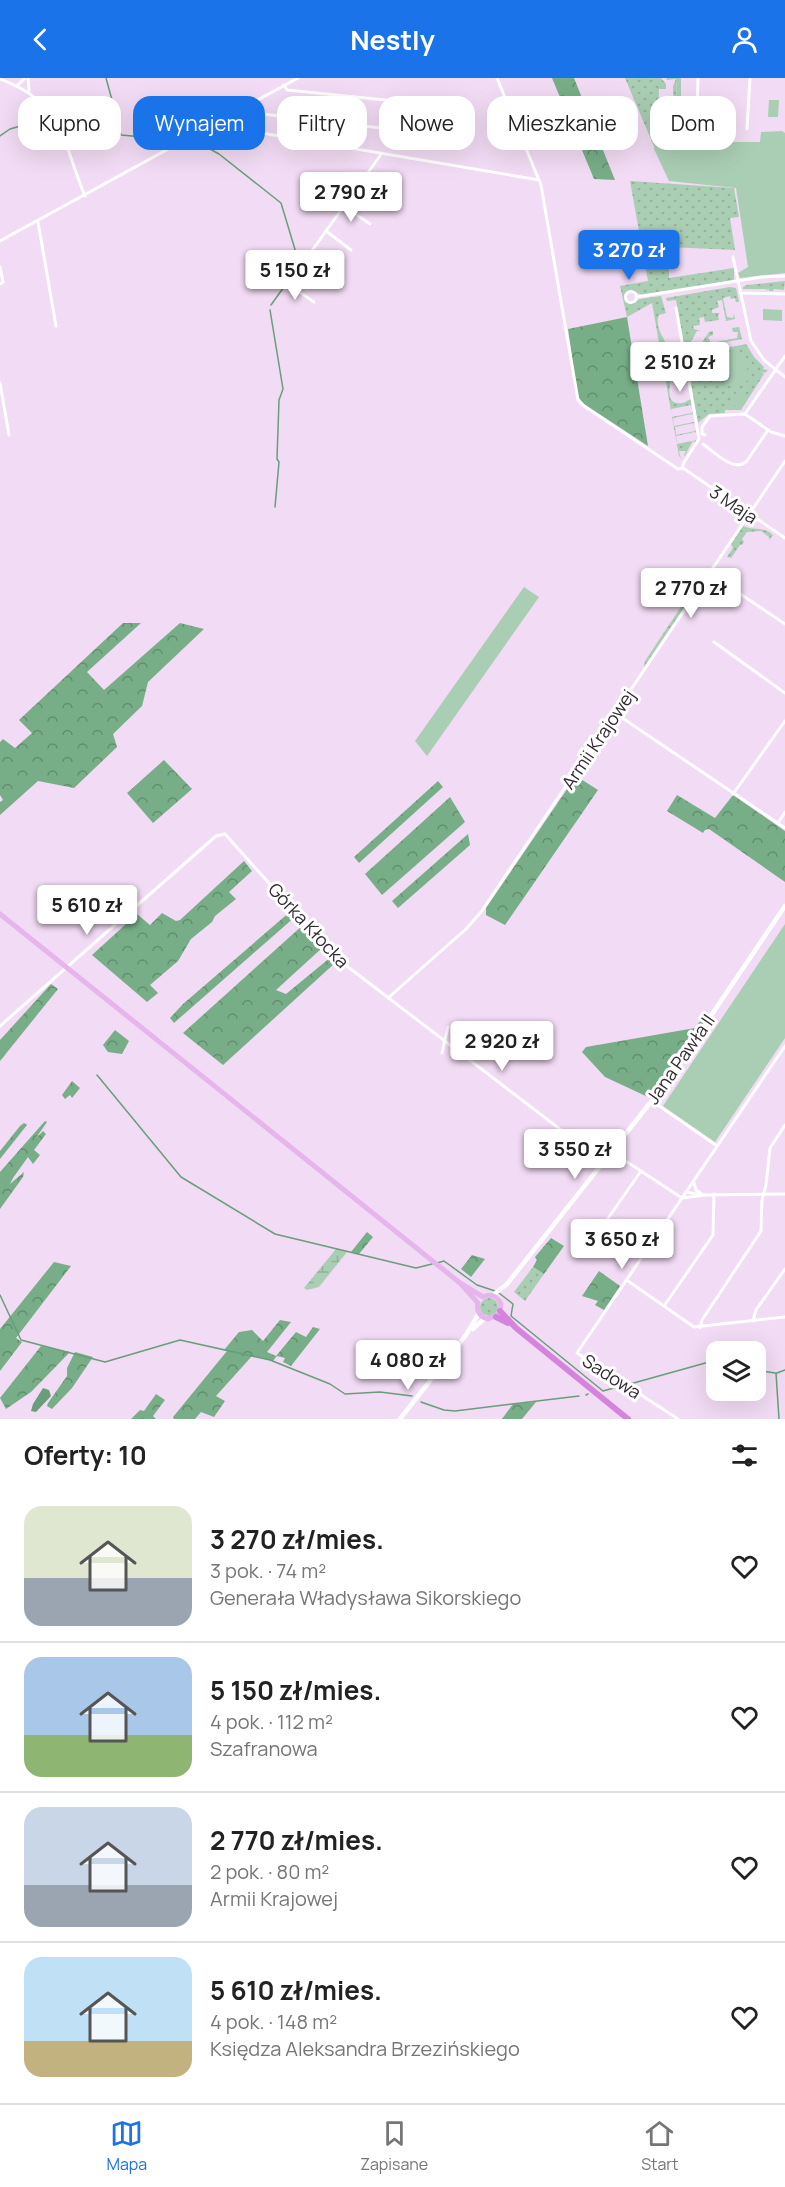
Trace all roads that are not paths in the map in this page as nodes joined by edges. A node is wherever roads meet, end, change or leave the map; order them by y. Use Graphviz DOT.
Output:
graph roads {
  1 [pos="27,78"];
  2 [pos="296,78"];
  3 [pos="497,78"];
  4 [pos="698,78"];
  5 [pos="750,78"];
  6 [pos="0,80"];
  7 [pos="284,85"];
  8 [pos="17,86"];
  9 [pos="30,92"];
  10 [pos="265,96"];
  11 [pos="698,96"];
  12 [pos="379,99"];
  13 [pos="265,114"];
  14 [pos="379,128"];
  15 [pos="747,129"];
  16 [pos="265,134"];
  17 [pos="168,150"];
  18 [pos="382,153"];
  19 [pos="363,179"];
  20 [pos="539,180"];
  21 [pos="85,196"];
  22 [pos="389,197"];
  23 [pos="344,206"];
  24 [pos="38,221"];
  25 [pos="370,224"];
  26 [pos="326,231"];
  27 [pos="0,242"];
  28 [pos="351,250"];
  29 [pos="734,257"];
  30 [pos="307,258"];
  31 [pos="0,267"];
  32 [pos="333,275"];
  33 [pos="785,276"];
  34 [pos="738,282"];
  35 [pos="0,284"];
  36 [pos="740,293"];
  37 [pos="785,294"];
  38 [pos="636,297"];
  39 [pos="314,302"];
  40 [pos="676,308"];
  41 [pos="56,327"];
  42 [pos="785,356"];
  43 [pos="776,370"];
  44 [pos="785,377"];
  45 [pos="0,383"];
  46 [pos="745,414"];
  47 [pos="768,430"];
  48 [pos="9,435"];
  49 [pos="705,435"];
  50 [pos="785,436"];
  51 [pos="703,444"];
  52 [pos="785,461"];
  53 [pos="684,468"];
  54 [pos="749,514"];
  55 [pos="785,538"];
  56 [pos="709,573"];
  57 [pos="785,624"];
  58 [pos="714,642"];
  59 [pos="785,693"];
  60 [pos="615,713"];
  61 [pos="785,721"];
  62 [pos="734,794"];
  63 [pos="785,812"];
  64 [pos="778,823"];
  65 [pos="785,828"];
  66 [pos="785,906"];
  67 [pos="0,914"];
  68 [pos="388,998"];
  69 [pos="0,1026"];
  70 [pos="448,1027"];
  71 [pos="444,1040"];
  72 [pos="785,1046"];
  73 [pos="442,1053"];
  74 [pos="652,1100"];
  75 [pos="785,1125"];
  76 [pos="717,1146"];
  77 [pos="612,1152"];
  78 [pos="603,1162"];
  79 [pos="641,1171"];
  80 [pos="694,1180"];
  81 [pos="686,1192"];
  82 [pos="714,1194"];
  83 [pos="763,1194"];
  84 [pos="785,1194"];
  85 [pos="706,1195"];
  86 [pos="682,1198"];
  87 [pos="588,1247"];
  88 [pos="785,1269"];
  89 [pos="627,1281"];
  90 [pos="460,1283"];
  91 [pos="498,1295"];
  92 [pos="483,1296"];
  93 [pos="478,1303"];
  94 [pos="664,1306"];
  95 [pos="479,1313"];
  96 [pos="498,1314"];
  97 [pos="785,1317"];
  98 [pos="485,1318"];
  99 [pos="753,1321"];
  100 [pos="700,1328"];
  101 [pos="466,1335"];
  102 [pos="400,1419"];
  103 [pos="628,1419"];
  104 [pos="678,1419"];
  1 -- 8 [label="street"];
  1 -- 9 [label="street"];
  2 -- 7 [label="street"];
  3 -- 20 [label="street, 3 Maja"];
  4 -- 11 [label="street"];
  5 -- 15 [label="street"];
  6 -- 8 [label="street"];
  7 -- 10 [label="street"];
  7 -- 12 [label="street"];
  8 -- 9 [label="street"];
  9 -- 21 [label="street"];
  13 -- 14 [label="street"];
  16 -- 18 [label="street"];
  17 -- 21 [label="street"];
  18 -- 19 [label="street"];
  18 -- 20 [label="street"];
  19 -- 22 [label="street"];
  19 -- 23 [label="street"];
  20 -- 53 [label="street, 3 Maja"];
  21 -- 24 [label="street"];
  23 -- 25 [label="street"];
  23 -- 26 [label="street"];
  24 -- 27 [label="street"];
  24 -- 41 [label="street"];
  26 -- 28 [label="street"];
  26 -- 30 [label="street"];
  29 -- 34 [label="street"];
  30 -- 32 [label="street"];
  30 -- 39 [label="street"];
  31 -- 35 [label="street"];
  33 -- 34 [label="street"];
  34 -- 36 [label="street"];
  34 -- 38 [label="street"];
  36 -- 37 [label="street"];
  36 -- 43 [label="street"];
  40 -- 53 [label="street"];
  42 -- 43 [label="street"];
  43 -- 44 [label="street"];
  43 -- 46 [label="street"];
  45 -- 48 [label="street"];
  46 -- 47 [label="street"];
  46 -- 49 [label="street"];
  47 -- 50 [label="street"];
  47 -- 51 [label="street"];
  52 -- 54 [label="street, Armii Krajowej"];
  53 -- 54 [label="street, 3 Maja"];
  54 -- 55 [label="street, 3 Maja"];
  54 -- 56 [label="street, Armii Krajowej"];
  56 -- 57 [label="street"];
  56 -- 60 [label="street, Armii Krajowej"];
  58 -- 59 [label="street"];
  60 -- 62 [label="street"];
  60 -- 68 [label="street, Armii Krajowej"];
  61 -- 62 [label="street"];
  62 -- 64 [label="street"];
  63 -- 64 [label="street"];
  64 -- 65 [label="street"];
  66 -- 74 [label="main road, Jana Pawła II"];
  67 -- 90 [label="main road"];
  68 -- 69 [label="street, Górka Kłocka"];
  68 -- 71 [label="street, Górka Kłocka"];
  70 -- 71 [label="street"];
  71 -- 73 [label="street"];
  71 -- 78 [label="street, Górka Kłocka"];
  72 -- 76 [label="street"];
  74 -- 76 [label="street"];
  74 -- 77 [label="main road, Jana Pawła II"];
  75 -- 83 [label="street"];
  76 -- 80 [label="street"];
  77 -- 78 [label="main road, Jana Pawła II"];
  77 -- 79 [label="street"];
  78 -- 91 [label="main road, Jana Pawła II"];
  79 -- 86 [label="street"];
  79 -- 87 [label="street"];
  80 -- 81 [label="street"];
  80 -- 85 [label="street"];
  81 -- 85 [label="street"];
  81 -- 86 [label="street"];
  82 -- 83 [label="street"];
  82 -- 85 [label="street"];
  82 -- 94 [label="street"];
  83 -- 84 [label="street"];
  83 -- 100 [label="street"];
  85 -- 86 [label="street"];
  86 -- 89 [label="street"];
  88 -- 99 [label="street"];
  89 -- 94 [label="street"];
  89 -- 104 [label="street, Sadowa"];
  90 -- 92 [label="main road"];
  90 -- 93 [label="main road"];
  91 -- 92 [label="main road"];
  91 -- 96 [label="main road"];
  92 -- 93 [label="main road"];
  93 -- 95 [label="main road"];
  94 -- 100 [label="street"];
  95 -- 98 [label="main road"];
  95 -- 101 [label="main road"];
  96 -- 98 [label="main road"];
  96 -- 103 [label="highway"];
  97 -- 99 [label="street"];
  98 -- 101 [label="main road"];
  99 -- 100 [label="street"];
  101 -- 102 [label="main road"];
}
